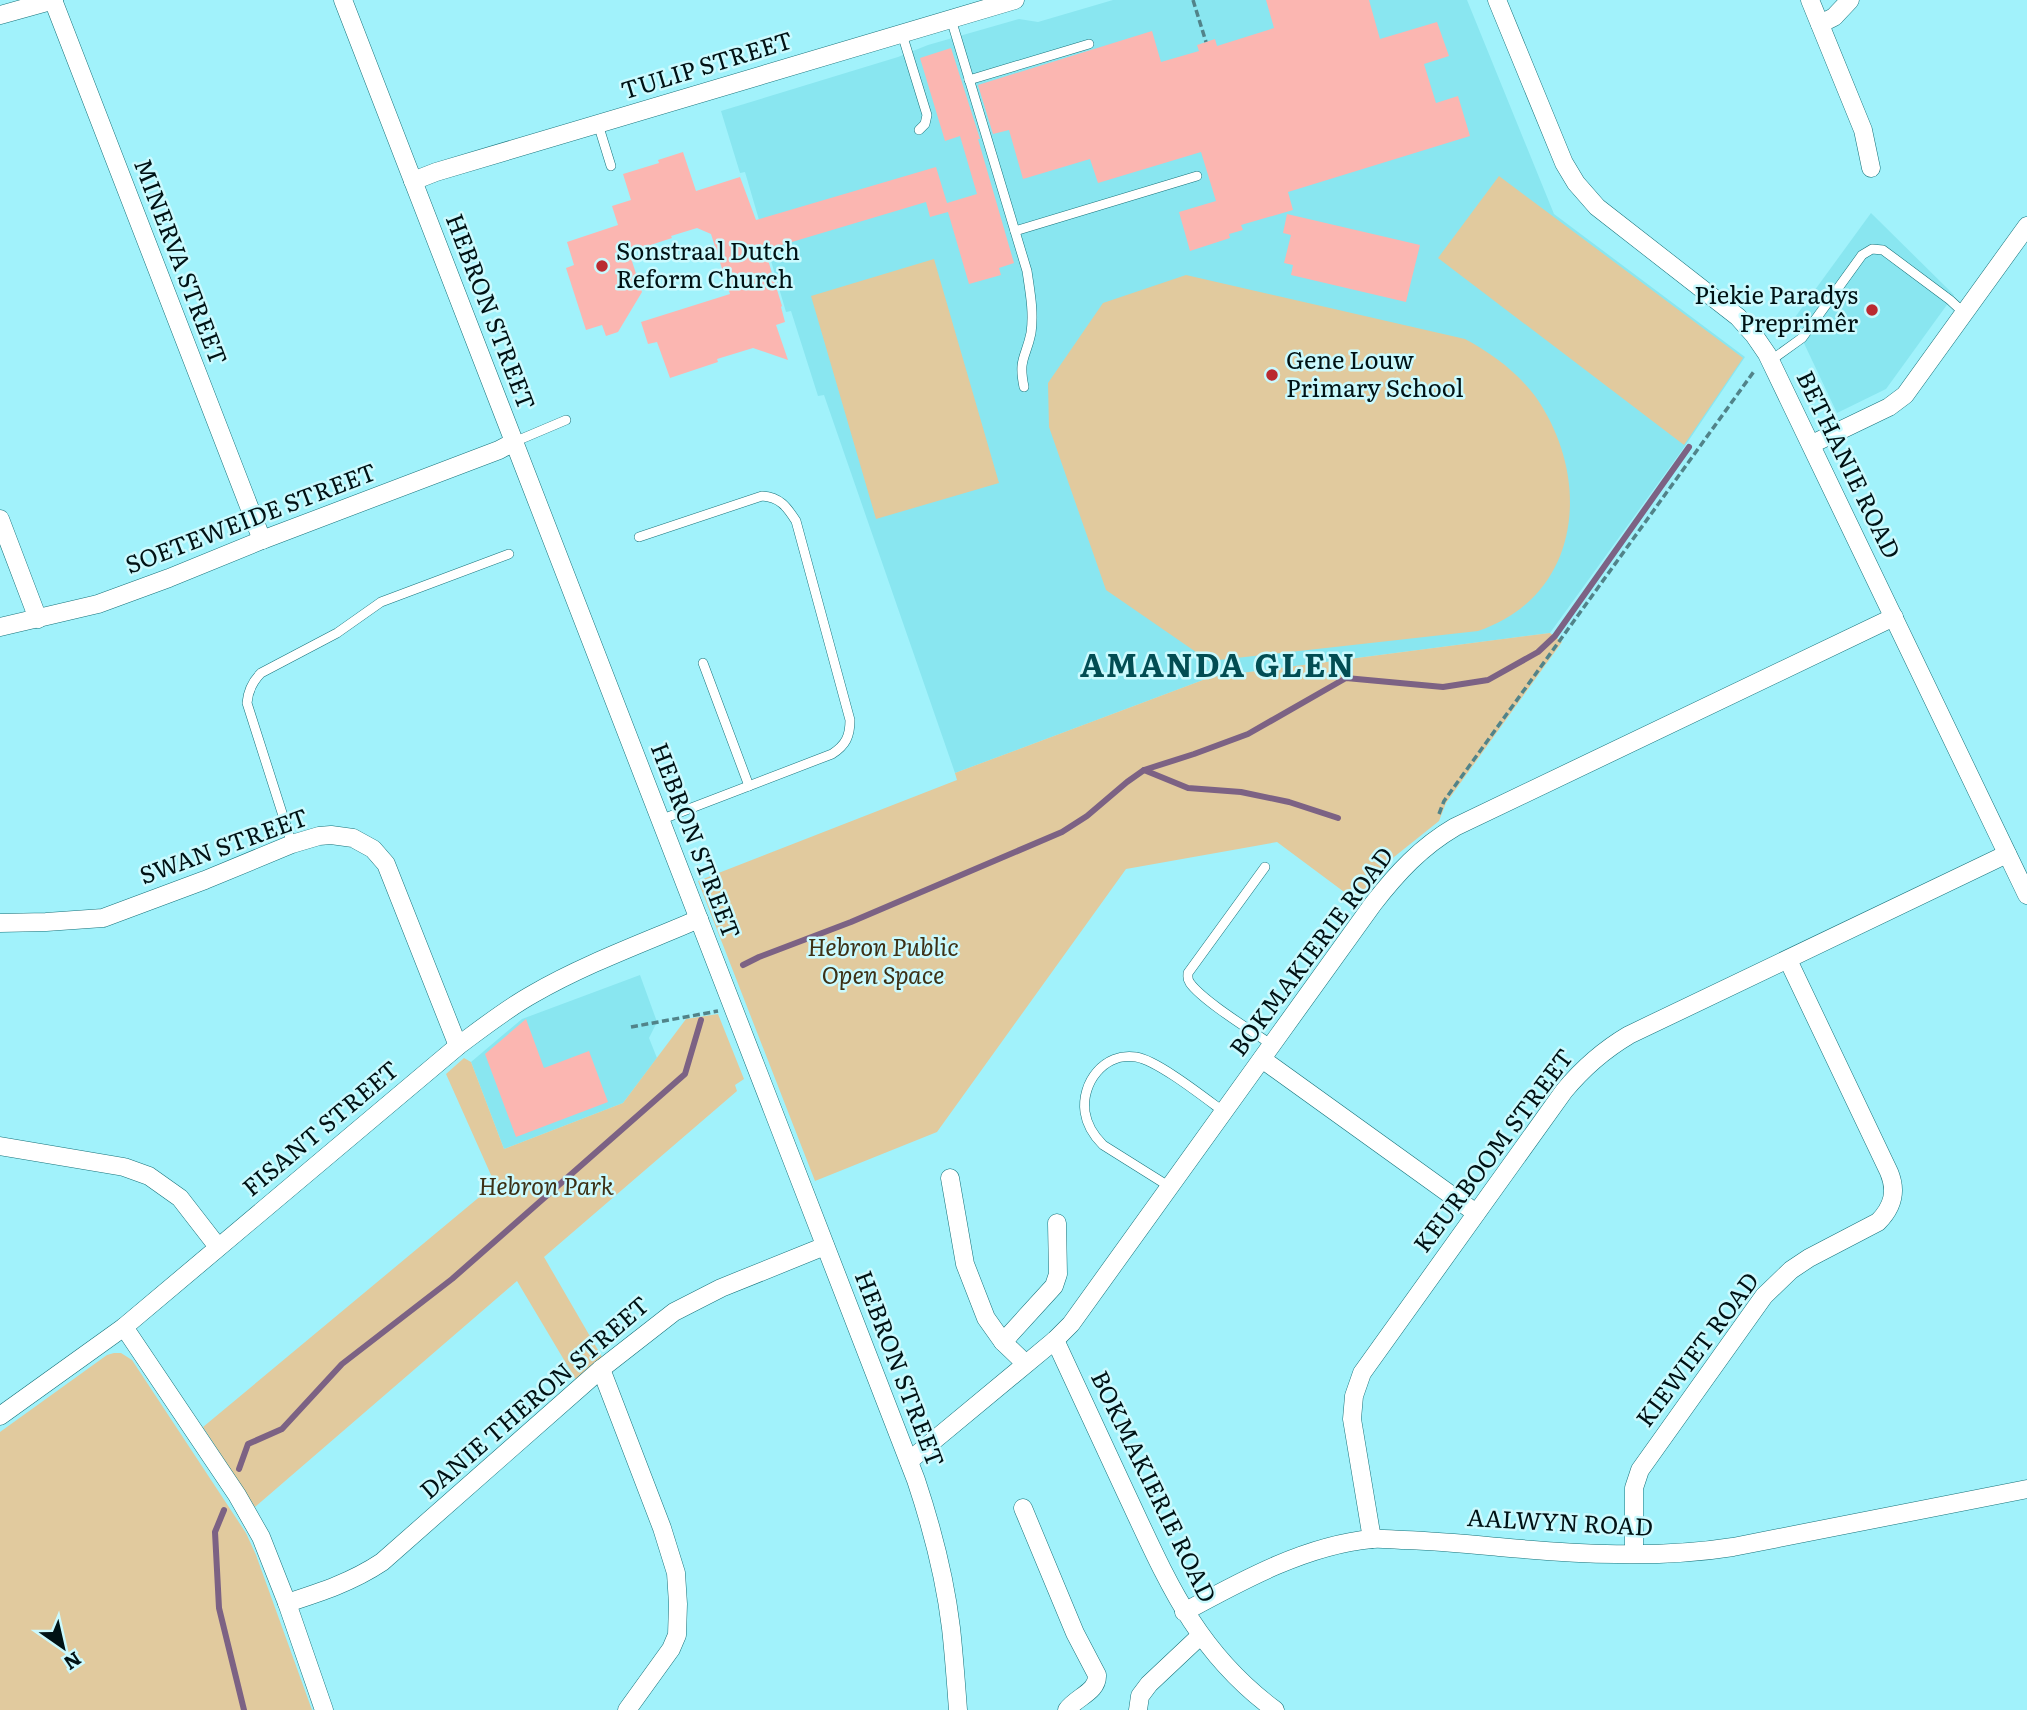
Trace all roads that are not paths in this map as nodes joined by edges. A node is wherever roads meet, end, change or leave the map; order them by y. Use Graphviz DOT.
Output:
graph roads {
  1 [pos="54,0"];
  2 [pos="343,0"];
  3 [pos="1015,0"];
  4 [pos="1497,0"];
  5 [pos="1810,0"];
  6 [pos="1850,0"];
  7 [pos="0,15"];
  8 [pos="951,19"];
  9 [pos="1820,24"];
  10 [pos="902,34"];
  11 [pos="1090,44"];
  12 [pos="970,80"];
  13 [pos="598,124"];
  14 [pos="919,130"];
  15 [pos="611,166"];
  16 [pos="1871,168"];
  17 [pos="1197,176"];
  18 [pos="413,181"];
  19 [pos="2027,226"];
  20 [pos="1015,231"];
  21 [pos="1965,314"];
  22 [pos="1768,357"];
  23 [pos="1024,387"];
  24 [pos="566,420"];
  25 [pos="514,442"];
  26 [pos="1812,444"];
  27 [pos="0,519"];
  28 [pos="639,537"];
  29 [pos="262,540"];
  30 [pos="509,554"];
  31 [pos="1894,617"];
  32 [pos="38,619"];
  33 [pos="0,627"];
  34 [pos="703,663"];
  35 [pos="749,786"];
  36 [pos="660,820"];
  37 [pos="292,844"];
  38 [pos="2007,854"];
  39 [pos="1265,867"];
  40 [pos="2027,895"];
  41 [pos="699,919"];
  42 [pos="0,923"];
  43 [pos="1788,960"];
  44 [pos="458,1046"];
  45 [pos="1267,1052"];
  46 [pos="1224,1112"];
  47 [pos="0,1146"];
  48 [pos="950,1178"];
  49 [pos="1170,1186"];
  50 [pos="1476,1213"];
  51 [pos="1056,1223"];
  52 [pos="825,1245"];
  53 [pos="218,1247"];
  54 [pos="124,1327"];
  55 [pos="1055,1340"];
  56 [pos="1003,1342"];
  57 [pos="1025,1363"];
  58 [pos="601,1370"];
  59 [pos="0,1416"];
  60 [pos="909,1461"];
  61 [pos="2027,1489"];
  62 [pos="1023,1508"];
  63 [pos="1372,1539"];
  64 [pos="1634,1553"];
  65 [pos="287,1603"];
  66 [pos="1184,1612"];
  67 [pos="1200,1636"];
  68 [pos="324,1710"];
  69 [pos="627,1710"];
  70 [pos="958,1710"];
  71 [pos="1067,1710"];
  72 [pos="1138,1710"];
  73 [pos="1275,1710"];
  1 -- 7 [label="street"];
  1 -- 29 [label="street, MINERVA STREET"];
  2 -- 18 [label="street, HEBRON STREET"];
  3 -- 8 [label="street, TULIP STREET"];
  4 -- 22 [label="street, BETHANIE ROAD"];
  5 -- 9 [label="street"];
  6 -- 9 [label="street"];
  8 -- 10 [label="street, TULIP STREET"];
  8 -- 12 [label="lane"];
  9 -- 16 [label="street"];
  10 -- 13 [label="street, TULIP STREET"];
  10 -- 14 [label="lane"];
  11 -- 12 [label="lane"];
  12 -- 20 [label="lane"];
  13 -- 15 [label="lane"];
  13 -- 18 [label="street, TULIP STREET"];
  17 -- 20 [label="lane"];
  18 -- 25 [label="street, HEBRON STREET"];
  19 -- 21 [label="street"];
  20 -- 23 [label="lane"];
  21 -- 22 [label="lane"];
  21 -- 26 [label="street"];
  22 -- 26 [label="street, BETHANIE ROAD"];
  24 -- 25 [label="lane"];
  25 -- 29 [label="street, SOETEWEIDE STREET"];
  25 -- 36 [label="street, HEBRON STREET"];
  26 -- 31 [label="street, BETHANIE ROAD"];
  27 -- 32 [label="street"];
  28 -- 35 [label="lane"];
  29 -- 32 [label="street, SOETEWEIDE STREET"];
  30 -- 37 [label="lane"];
  31 -- 38 [label="street, BETHANIE ROAD"];
  31 -- 45 [label="street, BOKMAKIERIE ROAD"];
  32 -- 33 [label="street, SOETEWEIDE STREET"];
  34 -- 35 [label="lane"];
  35 -- 36 [label="lane"];
  36 -- 41 [label="street, HEBRON STREET"];
  37 -- 42 [label="street, SWAN STREET"];
  37 -- 44 [label="street, SWAN STREET"];
  38 -- 40 [label="street, BETHANIE ROAD"];
  38 -- 43 [label="street, KEURBOOM STREET"];
  39 -- 45 [label="lane"];
  41 -- 44 [label="street, FISANT STREET"];
  41 -- 52 [label="street, HEBRON STREET"];
  43 -- 50 [label="street, KEURBOOM STREET"];
  43 -- 64 [label="street, KIEWIET ROAD"];
  44 -- 53 [label="street, FISANT STREET"];
  45 -- 46 [label="street, BOKMAKIERIE ROAD"];
  45 -- 50 [label="street"];
  46 -- 49 [label="street, BOKMAKIERIE ROAD"];
  46 -- 49 [label="lane"];
  47 -- 53 [label="street"];
  48 -- 56 [label="street"];
  49 -- 55 [label="street, BOKMAKIERIE ROAD"];
  50 -- 63 [label="street, KEURBOOM STREET"];
  51 -- 56 [label="street"];
  52 -- 58 [label="street, DANIE THERON STREET"];
  52 -- 60 [label="street, HEBRON STREET"];
  53 -- 54 [label="street, FISANT STREET"];
  54 -- 59 [label="street, FISANT STREET"];
  54 -- 65 [label="street"];
  55 -- 57 [label="street, BOKMAKIERIE ROAD"];
  55 -- 66 [label="street, BOKMAKIERIE ROAD"];
  56 -- 57 [label="street"];
  57 -- 60 [label="street, BOKMAKIERIE ROAD"];
  58 -- 65 [label="street, DANIE THERON STREET"];
  58 -- 69 [label="street"];
  60 -- 70 [label="street, HEBRON STREET"];
  61 -- 64 [label="street, AALWYN ROAD"];
  62 -- 71 [label="street"];
  63 -- 64 [label="street, AALWYN ROAD"];
  63 -- 66 [label="street, AALWYN ROAD"];
  65 -- 68 [label="street"];
  66 -- 67 [label="street, BOKMAKIERIE ROAD"];
  67 -- 72 [label="street"];
  67 -- 73 [label="street, BOKMAKIERIE ROAD"];
}
